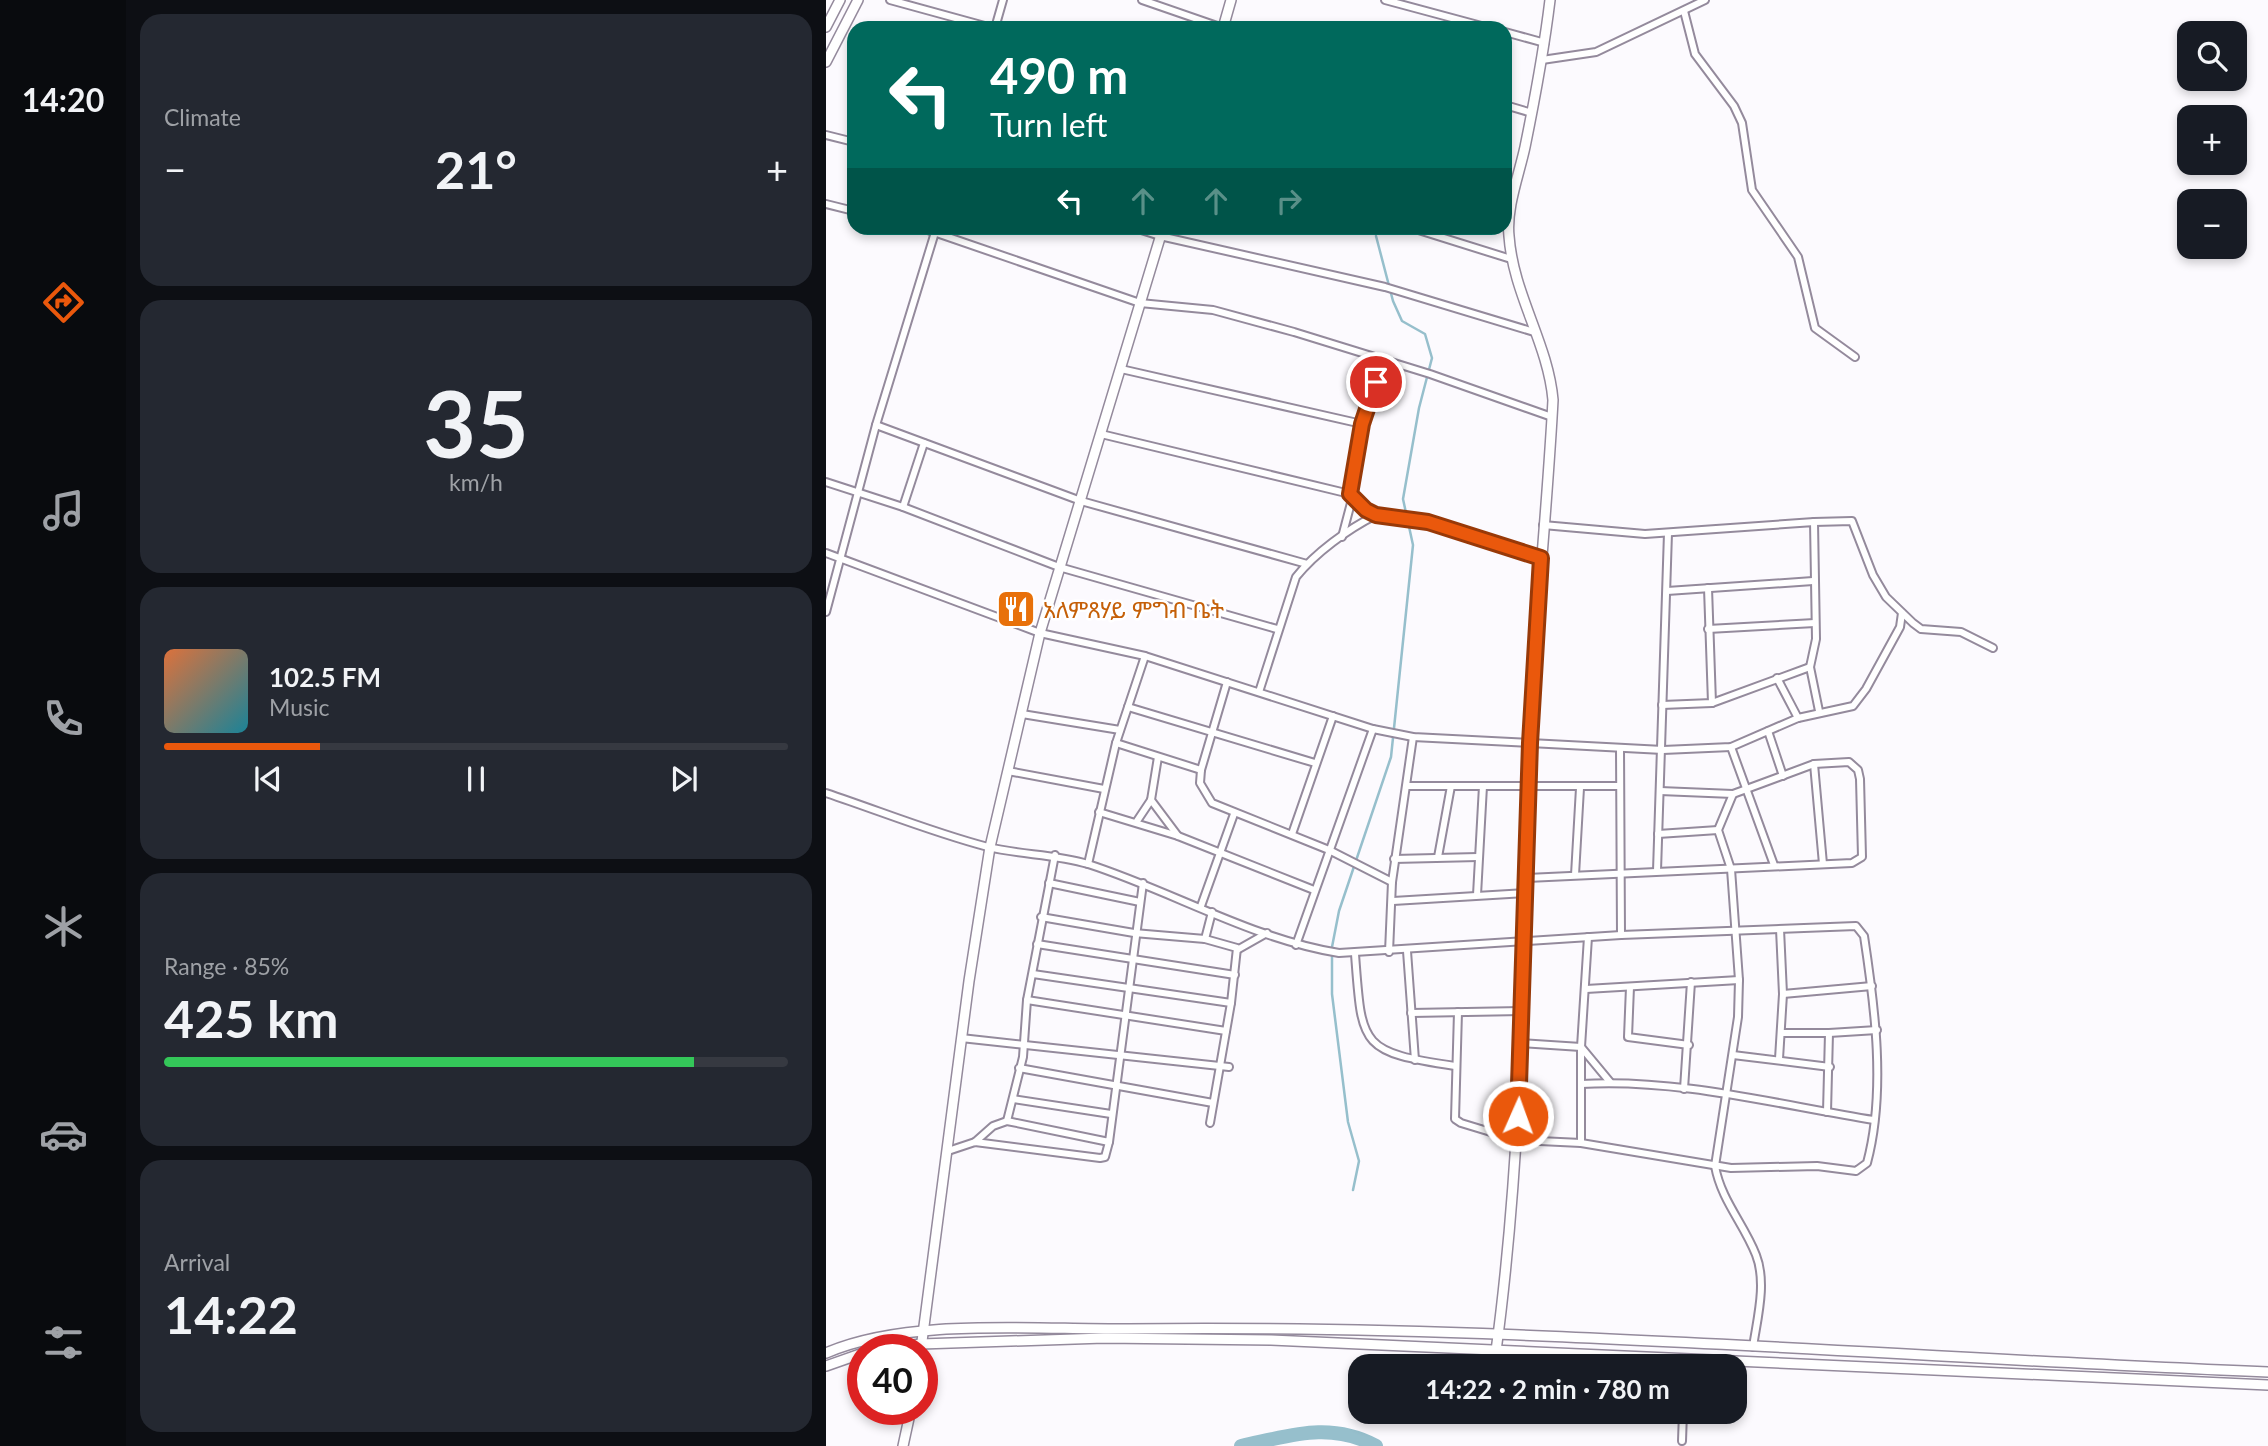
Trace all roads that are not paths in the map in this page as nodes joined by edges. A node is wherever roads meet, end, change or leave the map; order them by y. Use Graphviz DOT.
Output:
graph roads {
  1 [pos="840,0"];
  2 [pos="858,0"];
  3 [pos="890,0"];
  4 [pos="1003,0"];
  5 [pos="1142,0"];
  6 [pos="1231,0"];
  7 [pos="1385,0"];
  8 [pos="1550,0"];
  9 [pos="1705,0"];
  10 [pos="1684,11"];
  11 [pos="847,21"];
  12 [pos="847,21"];
  13 [pos="967,21"];
  14 [pos="996,21"];
  15 [pos="1203,21"];
  16 [pos="1225,21"];
  17 [pos="1463,21"];
  18 [pos="826,27"];
  19 [pos="1512,34"];
  20 [pos="1545,43"];
  21 [pos="1542,60"];
  22 [pos="826,62"];
  23 [pos="1512,107"];
  24 [pos="1532,113"];
  25 [pos="826,135"];
  26 [pos="847,140"];
  27 [pos="826,204"];
  28 [pos="1512,206"];
  29 [pos="847,209"];
  30 [pos="934,235"];
  31 [pos="953,235"];
  32 [pos="1160,235"];
  33 [pos="1173,235"];
  34 [pos="1434,235"];
  35 [pos="1510,235"];
  36 [pos="1511,259"];
  37 [pos="1140,303"];
  38 [pos="1534,332"];
  39 [pos="1855,357"];
  40 [pos="1382,361"];
  41 [pos="1121,369"];
  42 [pos="1552,417"];
  43 [pos="1362,424"];
  44 [pos="876,425"];
  45 [pos="1101,434"];
  46 [pos="923,443"];
  47 [pos="826,482"];
  48 [pos="858,493"];
  49 [pos="1351,497"];
  50 [pos="1081,501"];
  51 [pos="903,507"];
  52 [pos="1376,515"];
  53 [pos="1814,522"];
  54 [pos="1543,525"];
  55 [pos="1668,533"];
  56 [pos="1342,537"];
  57 [pos="826,553"];
  58 [pos="842,558"];
  59 [pos="1541,558"];
  60 [pos="1307,564"];
  61 [pos="1059,567"];
  62 [pos="1813,581"];
  63 [pos="1708,588"];
  64 [pos="1667,591"];
  65 [pos="826,612"];
  66 [pos="1902,613"];
  67 [pos="1815,623"];
  68 [pos="1277,629"];
  69 [pos="1707,629"];
  70 [pos="1040,633"];
  71 [pos="1993,648"];
  72 [pos="1145,656"];
  73 [pos="1810,667"];
  74 [pos="1777,678"];
  75 [pos="1227,682"];
  76 [pos="1259,692"];
  77 [pos="1712,703"];
  78 [pos="1662,705"];
  79 [pos="1128,707"];
  80 [pos="1819,711"];
  81 [pos="1021,714"];
  82 [pos="1333,716"];
  83 [pos="1798,718"];
  84 [pos="1373,729"];
  85 [pos="1120,730"];
  86 [pos="1768,731"];
  87 [pos="1214,732"];
  88 [pos="1413,737"];
  89 [pos="1116,743"];
  90 [pos="1530,743"];
  91 [pos="1731,747"];
  92 [pos="1620,748"];
  93 [pos="1663,750"];
  94 [pos="1158,757"];
  95 [pos="1315,763"];
  96 [pos="1814,764"];
  97 [pos="1201,770"];
  98 [pos="1008,771"];
  99 [pos="1783,776"];
  100 [pos="1407,786"];
  101 [pos="1451,786"];
  102 [pos="1483,786"];
  103 [pos="1620,786"];
  104 [pos="1530,787"];
  105 [pos="1580,788"];
  106 [pos="1104,789"];
  107 [pos="1747,790"];
  108 [pos="1660,791"];
  109 [pos="826,793"];
  110 [pos="1733,794"];
  111 [pos="1151,800"];
  112 [pos="1099,812"];
  113 [pos="1234,814"];
  114 [pos="1137,821"];
  115 [pos="1718,831"];
  116 [pos="1292,834"];
  117 [pos="1658,834"];
  118 [pos="1178,835"];
  119 [pos="990,847"];
  120 [pos="1329,850"];
  121 [pos="1218,852"];
  122 [pos="1055,855"];
  123 [pos="1438,857"];
  124 [pos="1478,857"];
  125 [pos="1394,859"];
  126 [pos="1088,864"];
  127 [pos="1823,864"];
  128 [pos="1774,865"];
  129 [pos="1731,869"];
  130 [pos="1657,871"];
  131 [pos="1618,873"];
  132 [pos="1575,875"];
  133 [pos="1527,878"];
  134 [pos="1392,882"];
  135 [pos="1049,883"];
  136 [pos="1143,883"];
  137 [pos="1314,890"];
  138 [pos="1527,893"];
  139 [pos="1477,895"];
  140 [pos="1393,901"];
  141 [pos="1140,902"];
  142 [pos="1201,906"];
  143 [pos="1212,912"];
  144 [pos="1041,917"];
  145 [pos="1780,929"];
  146 [pos="1735,932"];
  147 [pos="1134,933"];
  148 [pos="1267,933"];
  149 [pos="1620,935"];
  150 [pos="1587,937"];
  151 [pos="1205,939"];
  152 [pos="1526,941"];
  153 [pos="1037,944"];
  154 [pos="1296,945"];
  155 [pos="1237,950"];
  156 [pos="1407,951"];
  157 [pos="1389,952"];
  158 [pos="1355,954"];
  159 [pos="1131,961"];
  160 [pos="1032,974"];
  161 [pos="1235,975"];
  162 [pos="1739,980"];
  163 [pos="1691,982"];
  164 [pos="1872,986"];
  165 [pos="1128,987"];
  166 [pos="1630,987"];
  167 [pos="1586,989"];
  168 [pos="1783,994"];
  169 [pos="1027,1000"];
  170 [pos="1231,1003"];
  171 [pos="1522,1011"];
  172 [pos="1458,1012"];
  173 [pos="1411,1013"];
  174 [pos="1124,1018"];
  175 [pos="1877,1030"];
  176 [pos="1226,1031"];
  177 [pos="1782,1033"];
  178 [pos="1829,1033"];
  179 [pos="961,1038"];
  180 [pos="1521,1042"];
  181 [pos="1021,1044"];
  182 [pos="1689,1045"];
  183 [pos="1581,1047"];
  184 [pos="1119,1055"];
  185 [pos="1732,1055"];
  186 [pos="1779,1059"];
  187 [pos="1415,1060"];
  188 [pos="1219,1066"];
  189 [pos="1455,1066"];
  190 [pos="1229,1067"];
  191 [pos="1830,1067"];
  192 [pos="1019,1068"];
  193 [pos="1611,1082"];
  194 [pos="1581,1084"];
  195 [pos="1116,1087"];
  196 [pos="1684,1089"];
  197 [pos="1725,1096"];
  198 [pos="1013,1099"];
  199 [pos="1213,1103"];
  200 [pos="1827,1112"];
  201 [pos="1111,1114"];
  202 [pos="1874,1119"];
  203 [pos="1007,1121"];
  204 [pos="1210,1123"];
  205 [pos="1517,1140"];
  206 [pos="975,1142"];
  207 [pos="1109,1142"];
  208 [pos="1581,1143"];
  209 [pos="948,1151"];
  210 [pos="1715,1166"];
  211 [pos="1247,1329"];
  212 [pos="923,1330"];
  213 [pos="923,1334"];
  214 [pos="1498,1336"];
  215 [pos="1248,1340"];
  216 [pos="938,1346"];
  217 [pos="1753,1347"];
  218 [pos="1496,1351"];
  219 [pos="826,1353"];
  220 [pos="1544,1354"];
  221 [pos="847,1359"];
  222 [pos="1747,1365"];
  223 [pos="826,1367"];
  224 [pos="2154,1367"];
  225 [pos="2268,1372"];
  226 [pos="2153,1381"];
  227 [pos="2268,1385"];
  228 [pos="1683,1424"];
  229 [pos="908,1425"];
  230 [pos="1682,1441"];
  231 [pos="904,1446"];
  1 -- 18 [label="street"];
  2 -- 12 [label="street"];
  3 -- 13 [label="street"];
  4 -- 14 [label="street"];
  5 -- 15 [label="street"];
  6 -- 16 [label="street"];
  7 -- 17 [label="street"];
  8 -- 20 [label="street"];
  9 -- 10 [label="street"];
  10 -- 21 [label="street"];
  10 -- 39 [label="street"];
  11 -- 22 [label="street"];
  19 -- 20 [label="street"];
  20 -- 21 [label="street"];
  21 -- 24 [label="street"];
  23 -- 24 [label="street"];
  24 -- 28 [label="street"];
  25 -- 26 [label="street"];
  27 -- 29 [label="street"];
  30 -- 44 [label="street"];
  31 -- 37 [label="street"];
  32 -- 37 [label="street"];
  33 -- 38 [label="street"];
  34 -- 36 [label="street"];
  35 -- 36 [label="street"];
  36 -- 38 [label="street"];
  37 -- 40 [label="street"];
  37 -- 41 [label="street"];
  38 -- 42 [label="street"];
  40 -- 42 [label="street"];
  40 -- 43 [label="street"];
  41 -- 43 [label="street"];
  41 -- 45 [label="street"];
  42 -- 54 [label="street"];
  43 -- 49 [label="street"];
  44 -- 46 [label="street"];
  44 -- 48 [label="street"];
  45 -- 49 [label="street"];
  45 -- 50 [label="street"];
  46 -- 50 [label="street"];
  46 -- 51 [label="street"];
  47 -- 48 [label="street"];
  48 -- 51 [label="street"];
  48 -- 58 [label="street"];
  49 -- 52 [label="street"];
  49 -- 56 [label="street"];
  50 -- 60 [label="street"];
  50 -- 61 [label="street"];
  51 -- 61 [label="street"];
  52 -- 56 [label="street"];
  52 -- 59 [label="street"];
  53 -- 55 [label="street"];
  53 -- 62 [label="street"];
  53 -- 66 [label="street"];
  54 -- 55 [label="street"];
  54 -- 59 [label="street"];
  55 -- 64 [label="street"];
  56 -- 60 [label="street"];
  57 -- 58 [label="street"];
  58 -- 65 [label="street"];
  58 -- 70 [label="street"];
  59 -- 90 [label="street"];
  60 -- 68 [label="street"];
  61 -- 68 [label="street"];
  61 -- 70 [label="street"];
  62 -- 63 [label="street"];
  62 -- 67 [label="street"];
  63 -- 64 [label="street"];
  63 -- 69 [label="street"];
  64 -- 78 [label="street"];
  66 -- 71 [label="street"];
  66 -- 80 [label="street"];
  67 -- 69 [label="street"];
  67 -- 73 [label="street"];
  68 -- 76 [label="street"];
  69 -- 77 [label="street"];
  70 -- 72 [label="street"];
  70 -- 81 [label="street"];
  72 -- 75 [label="street"];
  72 -- 79 [label="street"];
  73 -- 74 [label="street"];
  73 -- 80 [label="street"];
  74 -- 77 [label="street"];
  74 -- 83 [label="street"];
  75 -- 76 [label="street"];
  75 -- 87 [label="street"];
  76 -- 82 [label="street"];
  77 -- 78 [label="street"];
  78 -- 93 [label="street"];
  79 -- 85 [label="street"];
  79 -- 87 [label="street"];
  80 -- 83 [label="street"];
  81 -- 85 [label="street"];
  81 -- 98 [label="street"];
  82 -- 84 [label="street"];
  82 -- 95 [label="street"];
  83 -- 86 [label="street"];
  84 -- 88 [label="street"];
  84 -- 120 [label="street"];
  85 -- 89 [label="street"];
  86 -- 91 [label="street"];
  86 -- 99 [label="street"];
  87 -- 95 [label="street"];
  87 -- 97 [label="street"];
  88 -- 90 [label="street"];
  88 -- 100 [label="street"];
  89 -- 94 [label="street"];
  89 -- 106 [label="street"];
  90 -- 92 [label="street"];
  90 -- 104 [label="street"];
  91 -- 93 [label="street"];
  91 -- 107 [label="street"];
  92 -- 93 [label="street"];
  92 -- 103 [label="street"];
  93 -- 108 [label="street"];
  94 -- 97 [label="street"];
  94 -- 111 [label="street"];
  95 -- 116 [label="street"];
  96 -- 99 [label="street"];
  96 -- 127 [label="street"];
  96 -- 127 [label="street"];
  97 -- 113 [label="street"];
  98 -- 106 [label="street"];
  98 -- 119 [label="street"];
  99 -- 107 [label="street"];
  100 -- 101 [label="street"];
  100 -- 125 [label="street"];
  101 -- 102 [label="street"];
  101 -- 123 [label="street"];
  102 -- 104 [label="street"];
  102 -- 124 [label="street"];
  103 -- 105 [label="street"];
  103 -- 131 [label="street"];
  104 -- 105 [label="street"];
  104 -- 133 [label="street"];
  105 -- 132 [label="street"];
  106 -- 112 [label="street"];
  107 -- 110 [label="street"];
  107 -- 128 [label="street"];
  108 -- 110 [label="street"];
  108 -- 117 [label="street"];
  109 -- 119 [label="street"];
  110 -- 115 [label="street"];
  111 -- 114 [label="street"];
  111 -- 118 [label="street"];
  112 -- 114 [label="street"];
  112 -- 126 [label="street"];
  113 -- 116 [label="street"];
  113 -- 121 [label="street"];
  114 -- 118 [label="street"];
  115 -- 117 [label="street"];
  115 -- 129 [label="street"];
  116 -- 120 [label="street"];
  117 -- 130 [label="street"];
  118 -- 121 [label="street"];
  119 -- 122 [label="street"];
  119 -- 179 [label="street"];
  120 -- 134 [label="street"];
  120 -- 137 [label="street"];
  121 -- 137 [label="street"];
  121 -- 142 [label="street"];
  122 -- 126 [label="street"];
  122 -- 135 [label="street"];
  123 -- 124 [label="street"];
  123 -- 125 [label="street"];
  124 -- 139 [label="street"];
  125 -- 134 [label="street"];
  126 -- 136 [label="street"];
  127 -- 128 [label="street"];
  128 -- 129 [label="street"];
  129 -- 130 [label="street"];
  129 -- 146 [label="street"];
  130 -- 131 [label="street"];
  131 -- 132 [label="street"];
  131 -- 149 [label="street"];
  132 -- 133 [label="street"];
  133 -- 138 [label="street"];
  134 -- 140 [label="street"];
  135 -- 141 [label="street"];
  135 -- 144 [label="street"];
  136 -- 141 [label="street"];
  136 -- 142 [label="street"];
  137 -- 154 [label="street"];
  138 -- 139 [label="street"];
  138 -- 152 [label="street"];
  139 -- 140 [label="street"];
  140 -- 157 [label="street"];
  141 -- 147 [label="street"];
  142 -- 143 [label="street"];
  143 -- 148 [label="street"];
  143 -- 151 [label="street"];
  144 -- 147 [label="street"];
  144 -- 153 [label="street"];
  145 -- 146 [label="street"];
  145 -- 164 [label="street"];
  145 -- 168 [label="street"];
  146 -- 149 [label="street"];
  146 -- 162 [label="street"];
  147 -- 151 [label="street"];
  147 -- 159 [label="street"];
  148 -- 154 [label="street"];
  148 -- 155 [label="street"];
  149 -- 150 [label="street"];
  150 -- 152 [label="street"];
  150 -- 167 [label="street"];
  151 -- 155 [label="street"];
  152 -- 156 [label="street"];
  152 -- 171 [label="street"];
  153 -- 159 [label="street"];
  153 -- 160 [label="street"];
  154 -- 158 [label="street"];
  155 -- 161 [label="street"];
  156 -- 157 [label="street"];
  156 -- 173 [label="street"];
  157 -- 158 [label="street"];
  158 -- 187 [label="street"];
  159 -- 161 [label="street"];
  159 -- 165 [label="street"];
  160 -- 165 [label="street"];
  160 -- 169 [label="street"];
  161 -- 170 [label="street"];
  162 -- 163 [label="street"];
  162 -- 185 [label="street"];
  163 -- 166 [label="street"];
  163 -- 182 [label="street"];
  164 -- 168 [label="street"];
  164 -- 175 [label="street"];
  165 -- 170 [label="street"];
  165 -- 174 [label="street"];
  166 -- 167 [label="street"];
  166 -- 182 [label="street"];
  167 -- 183 [label="street"];
  168 -- 177 [label="street"];
  169 -- 174 [label="street"];
  169 -- 181 [label="street"];
  170 -- 176 [label="street"];
  171 -- 172 [label="street"];
  171 -- 180 [label="street"];
  172 -- 173 [label="street"];
  172 -- 189 [label="street"];
  173 -- 187 [label="street"];
  174 -- 176 [label="street"];
  174 -- 184 [label="street"];
  175 -- 178 [label="street"];
  175 -- 202 [label="street"];
  176 -- 188 [label="street"];
  177 -- 178 [label="street"];
  177 -- 186 [label="street"];
  178 -- 191 [label="street"];
  179 -- 181 [label="street"];
  179 -- 209 [label="street"];
  180 -- 183 [label="street"];
  180 -- 205 [label="street"];
  181 -- 184 [label="street"];
  181 -- 192 [label="street"];
  182 -- 196 [label="street"];
  183 -- 193 [label="street"];
  183 -- 194 [label="street"];
  184 -- 188 [label="street"];
  184 -- 195 [label="street"];
  185 -- 186 [label="street"];
  185 -- 197 [label="street"];
  186 -- 191 [label="street"];
  187 -- 189 [label="street"];
  188 -- 190 [label="street"];
  188 -- 199 [label="street"];
  189 -- 205 [label="street"];
  191 -- 200 [label="street"];
  192 -- 195 [label="street"];
  192 -- 198 [label="street"];
  193 -- 194 [label="street"];
  193 -- 196 [label="street"];
  194 -- 208 [label="street"];
  195 -- 199 [label="street"];
  195 -- 201 [label="street"];
  196 -- 197 [label="street"];
  197 -- 200 [label="street"];
  197 -- 210 [label="street"];
  198 -- 201 [label="street"];
  198 -- 203 [label="street"];
  199 -- 204 [label="street"];
  200 -- 202 [label="street"];
  201 -- 207 [label="street"];
  202 -- 210 [label="street"];
  203 -- 206 [label="street"];
  203 -- 207 [label="street"];
  205 -- 208 [label="street"];
  205 -- 214 [label="street"];
  206 -- 207 [label="street"];
  206 -- 209 [label="street"];
  208 -- 210 [label="street"];
  209 -- 212 [label="street"];
  210 -- 217 [label="street"];
  211 -- 212 [label="street"];
  211 -- 214 [label="street"];
  211 -- 215 [label="street"];
  212 -- 213 [label="street"];
  212 -- 219 [label="street"];
  214 -- 217 [label="street"];
  214 -- 218 [label="street"];
  215 -- 216 [label="street"];
  215 -- 218 [label="street"];
  217 -- 224 [label="street"];
  218 -- 220 [label="street"];
  221 -- 223 [label="street"];
  222 -- 226 [label="street"];
  224 -- 225 [label="street"];
  224 -- 226 [label="street"];
  226 -- 227 [label="street"];
  228 -- 230 [label="street"];
  229 -- 231 [label="street"];
}
